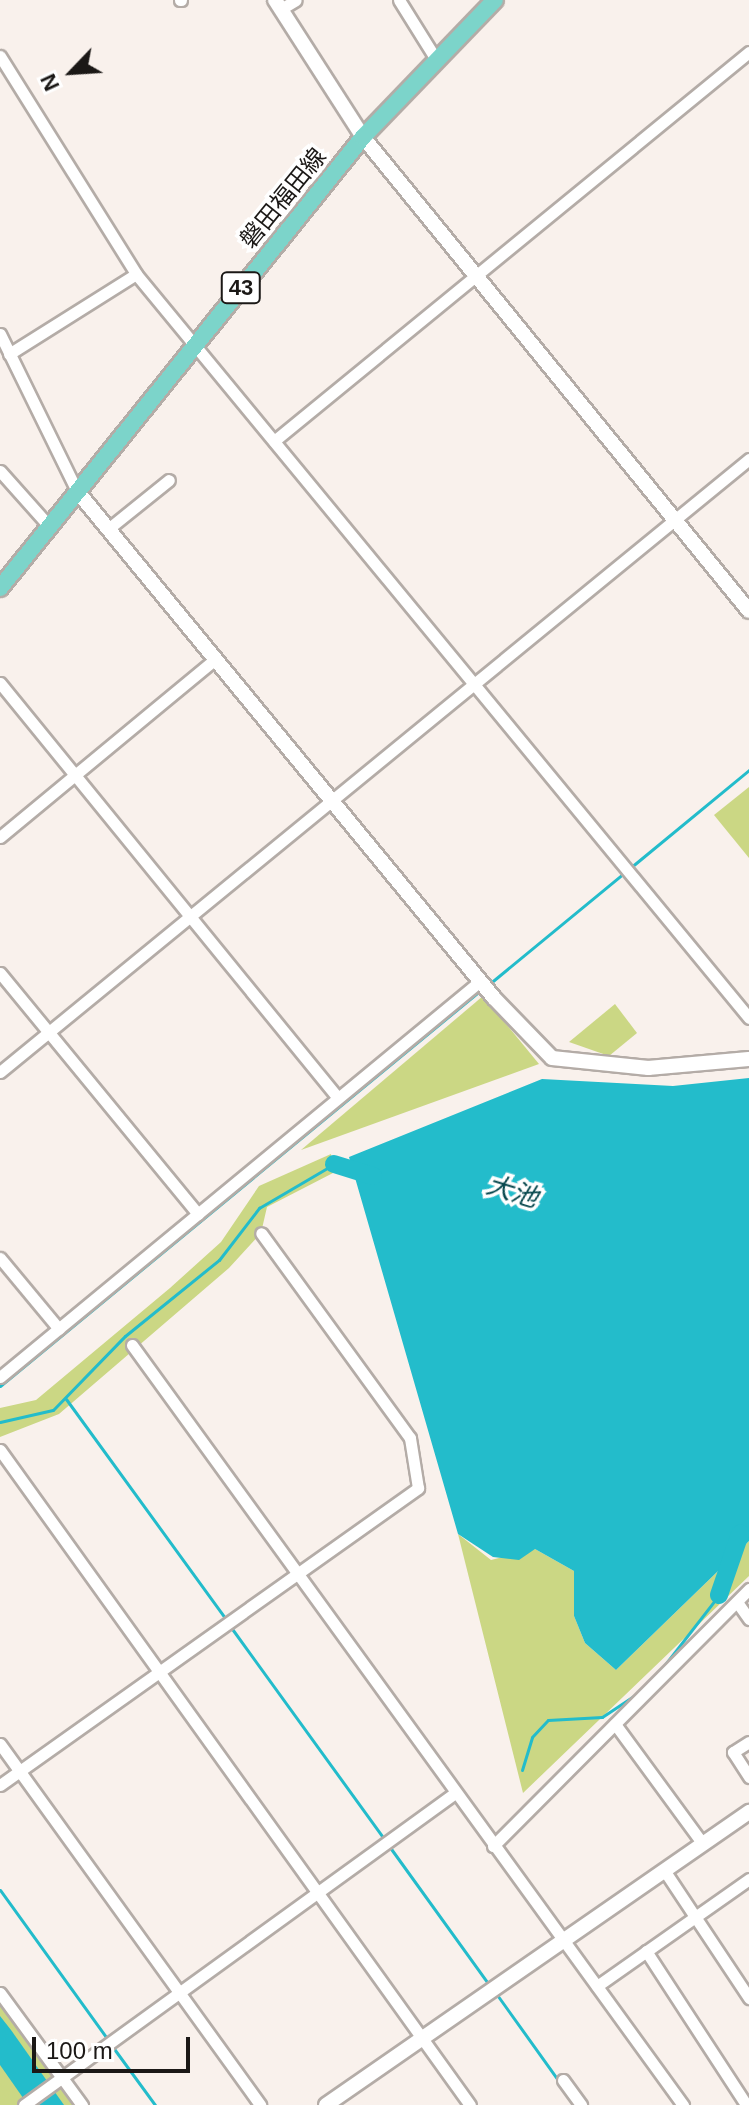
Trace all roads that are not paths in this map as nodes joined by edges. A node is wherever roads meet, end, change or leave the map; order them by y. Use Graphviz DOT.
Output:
graph roads {
  1 [pos="296,0"];
  2 [pos="399,0"];
  3 [pos="495,0"];
  4 [pos="278,5"];
  5 [pos="749,52"];
  6 [pos="0,56"];
  7 [pos="434,56"];
  8 [pos="363,137"];
  9 [pos="136,274"];
  10 [pos="479,279"];
  11 [pos="0,334"];
  12 [pos="195,345"];
  13 [pos="9,354"];
  14 [pos="274,441"];
  15 [pos="749,459"];
  16 [pos="0,471"];
  17 [pos="169,480"];
  18 [pos="77,491"];
  19 [pos="674,519"];
  20 [pos="49,526"];
  21 [pos="108,529"];
  22 [pos="0,588"];
  23 [pos="749,611"];
  24 [pos="215,659"];
  25 [pos="0,683"];
  26 [pos="474,684"];
  27 [pos="76,775"];
  28 [pos="331,800"];
  29 [pos="0,837"];
  30 [pos="189,916"];
  31 [pos="0,973"];
  32 [pos="480,981"];
  33 [pos="749,1018"];
  34 [pos="48,1032"];
  35 [pos="749,1059"];
  36 [pos="0,1072"];
  37 [pos="338,1098"];
  38 [pos="198,1214"];
  39 [pos="261,1233"];
  40 [pos="0,1258"];
  41 [pos="59,1329"];
  42 [pos="132,1345"];
  43 [pos="0,1377"];
  44 [pos="0,1450"];
  45 [pos="298,1573"];
  46 [pos="749,1589"];
  47 [pos="737,1602"];
  48 [pos="749,1619"];
  49 [pos="160,1671"];
  50 [pos="615,1724"];
  51 [pos="749,1742"];
  52 [pos="0,1744"];
  53 [pos="20,1771"];
  54 [pos="749,1777"];
  55 [pos="0,1785"];
  56 [pos="455,1793"];
  57 [pos="749,1812"];
  58 [pos="702,1843"];
  59 [pos="493,1846"];
  60 [pos="664,1870"];
  61 [pos="748,1883"];
  62 [pos="319,1893"];
  63 [pos="695,1916"];
  64 [pos="564,1941"];
  65 [pos="646,1951"];
  66 [pos="597,1986"];
  67 [pos="179,1992"];
  68 [pos="0,1993"];
  69 [pos="749,1998"];
  70 [pos="420,2037"];
  71 [pos="59,2080"];
  72 [pos="563,2080"];
  73 [pos="746,2103"];
  74 [pos="24,2105"];
  75 [pos="82,2105"];
  76 [pos="260,2105"];
  77 [pos="326,2105"];
  78 [pos="470,2105"];
  79 [pos="581,2105"];
  80 [pos="683,2105"];
  1 -- 4 [label="street"];
  2 -- 7 [label="street"];
  3 -- 7 [label="main road, 磐田福田線 / 43"];
  4 -- 8 [label="street"];
  5 -- 10 [label="street"];
  6 -- 9 [label="street"];
  7 -- 8 [label="main road, 磐田福田線 / 43"];
  8 -- 10 [label="street"];
  8 -- 12 [label="main road, 磐田福田線 / 43"];
  9 -- 12 [label="street"];
  9 -- 13 [label="street"];
  10 -- 14 [label="street"];
  10 -- 19 [label="street"];
  11 -- 13 [label="street"];
  12 -- 14 [label="street"];
  12 -- 18 [label="main road, 磐田福田線 / 43"];
  13 -- 18 [label="street"];
  14 -- 26 [label="street"];
  15 -- 19 [label="street"];
  16 -- 20 [label="street"];
  17 -- 21 [label="street"];
  18 -- 20 [label="main road, 磐田福田線 / 43"];
  18 -- 21 [label="street"];
  19 -- 23 [label="street"];
  19 -- 26 [label="street"];
  20 -- 22 [label="main road, 磐田福田線 / 43"];
  21 -- 24 [label="street"];
  24 -- 27 [label="street"];
  24 -- 28 [label="street"];
  25 -- 27 [label="street"];
  26 -- 28 [label="street"];
  26 -- 33 [label="street"];
  27 -- 29 [label="street"];
  27 -- 30 [label="street"];
  28 -- 30 [label="street"];
  28 -- 32 [label="street"];
  30 -- 34 [label="street"];
  30 -- 37 [label="street"];
  31 -- 34 [label="street"];
  32 -- 35 [label="street"];
  32 -- 37 [label="street"];
  34 -- 36 [label="street"];
  34 -- 38 [label="street"];
  37 -- 38 [label="street"];
  38 -- 41 [label="street"];
  39 -- 45 [label="street"];
  40 -- 41 [label="street"];
  41 -- 43 [label="street"];
  42 -- 45 [label="street"];
  44 -- 49 [label="street"];
  45 -- 49 [label="street"];
  45 -- 56 [label="street"];
  46 -- 47 [label="street"];
  47 -- 48 [label="street"];
  47 -- 50 [label="street"];
  49 -- 53 [label="street"];
  49 -- 62 [label="street"];
  50 -- 58 [label="street"];
  50 -- 59 [label="street"];
  51 -- 54 [label="street"];
  52 -- 53 [label="street"];
  53 -- 55 [label="street"];
  53 -- 67 [label="street"];
  56 -- 59 [label="street"];
  56 -- 62 [label="street"];
  57 -- 58 [label="street"];
  58 -- 60 [label="street"];
  59 -- 64 [label="street"];
  60 -- 63 [label="street"];
  60 -- 64 [label="street"];
  61 -- 63 [label="street"];
  62 -- 67 [label="street"];
  62 -- 70 [label="street"];
  63 -- 65 [label="street"];
  63 -- 69 [label="street"];
  64 -- 66 [label="street"];
  64 -- 70 [label="street"];
  65 -- 66 [label="street"];
  65 -- 73 [label="street"];
  66 -- 80 [label="street"];
  67 -- 71 [label="street"];
  67 -- 76 [label="street"];
  68 -- 71 [label="street"];
  70 -- 77 [label="street"];
  70 -- 78 [label="street"];
  71 -- 74 [label="street"];
  71 -- 75 [label="street"];
  72 -- 79 [label="street"];
}
